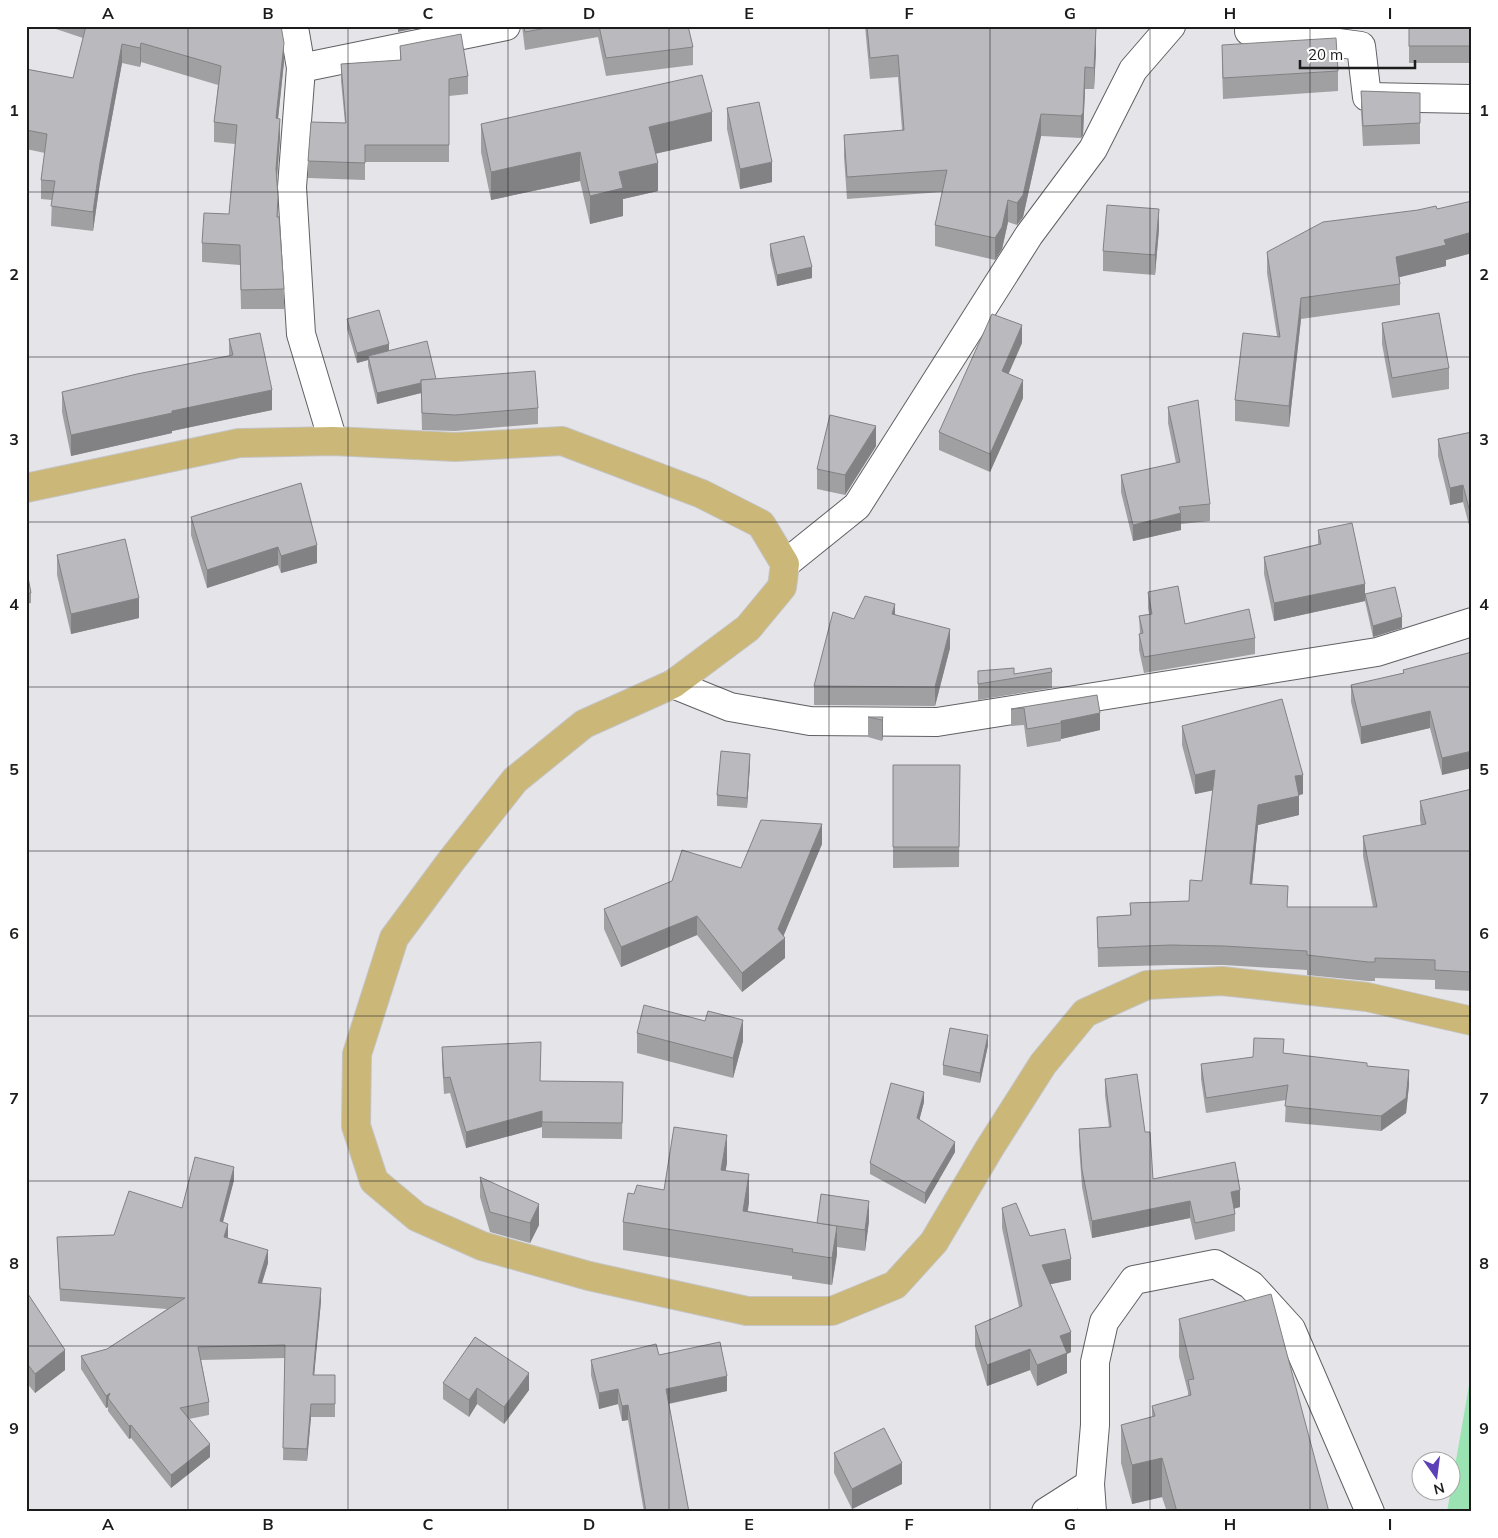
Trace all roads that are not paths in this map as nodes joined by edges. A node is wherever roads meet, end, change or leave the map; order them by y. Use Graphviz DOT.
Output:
graph roads {
  1 [pos="292,26"];
  2 [pos="506,26"];
  3 [pos="1171,26"];
  4 [pos="1250,26"];
  5 [pos="301,68"];
  6 [pos="1472,99"];
  7 [pos="333,441"];
  8 [pos="26,488"];
  9 [pos="785,564"];
  10 [pos="1472,622"];
  11 [pos="673,684"];
  12 [pos="1472,1021"];
  13 [pos="1090,1484"];
  14 [pos="1046,1512"];
  15 [pos="1092,1512"];
  16 [pos="1370,1512"];
  1 -- 5 [label="street"];
  2 -- 5 [label="street"];
  3 -- 9 [label="street"];
  4 -- 6 [label="street"];
  5 -- 7 [label="street"];
  7 -- 8 [label="main road"];
  7 -- 9 [label="main road"];
  9 -- 11 [label="main road"];
  10 -- 11 [label="street"];
  11 -- 12 [label="main road"];
  13 -- 14 [label="street"];
  13 -- 15 [label="street"];
  13 -- 16 [label="street"];
}
